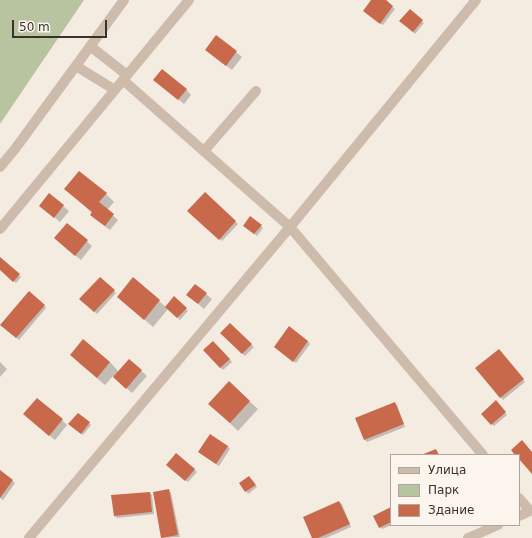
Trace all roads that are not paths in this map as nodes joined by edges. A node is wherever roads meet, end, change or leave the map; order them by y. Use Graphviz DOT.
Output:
graph roads {
  1 [pos="124,0"];
  2 [pos="189,0"];
  3 [pos="476,0"];
  4 [pos="90,46"];
  5 [pos="76,66"];
  6 [pos="125,78"];
  7 [pos="115,90"];
  8 [pos="256,91"];
  9 [pos="204,151"];
  10 [pos="0,167"];
  11 [pos="290,227"];
  12 [pos="0,229"];
  13 [pos="482,454"];
  14 [pos="520,499"];
  15 [pos="531,511"];
  16 [pos="520,516"];
  17 [pos="496,526"];
  18 [pos="29,538"];
  19 [pos="468,538"];
  1 -- 4 [label="street"];
  2 -- 6 [label="street"];
  3 -- 11 [label="street"];
  4 -- 5 [label="street"];
  4 -- 6 [label="street"];
  5 -- 7 [label="street"];
  5 -- 10 [label="street"];
  6 -- 7 [label="street"];
  6 -- 9 [label="street"];
  7 -- 12 [label="street"];
  8 -- 9 [label="street"];
  9 -- 11 [label="street"];
  11 -- 13 [label="street"];
  11 -- 18 [label="street"];
  14 -- 15 [label="street"];
  15 -- 16 [label="street"];
  17 -- 19 [label="street"];
}
